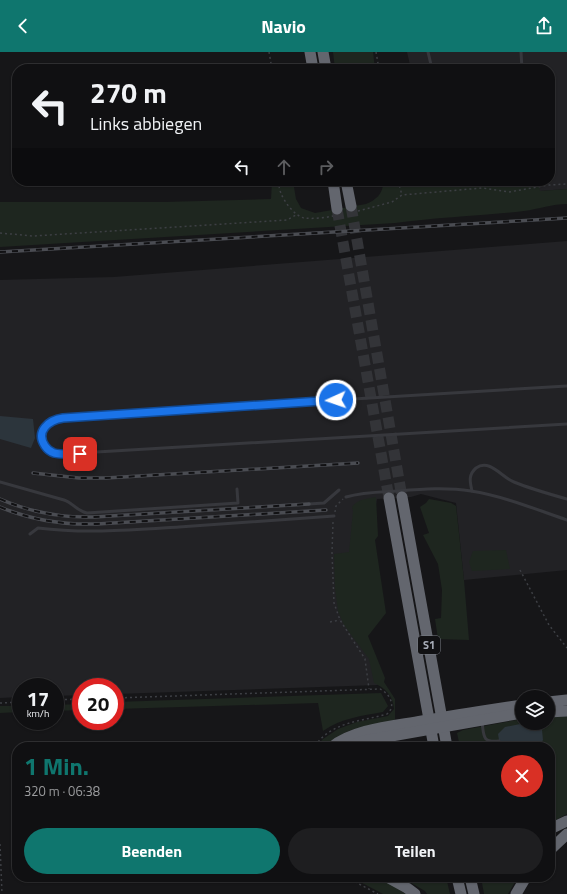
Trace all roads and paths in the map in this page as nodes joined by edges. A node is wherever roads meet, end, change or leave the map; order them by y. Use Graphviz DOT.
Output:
graph roads {
  1 [pos="269,52"];
  2 [pos="310,52"];
  3 [pos="323,52"];
  4 [pos="376,52"];
  5 [pos="428,52"];
  6 [pos="521,52"];
  7 [pos="271,64"];
  8 [pos="312,64"];
  9 [pos="325,64"];
  10 [pos="378,64"];
  11 [pos="431,64"];
  12 [pos="522,64"];
  13 [pos="567,184"];
  14 [pos="555,185"];
  15 [pos="333,186"];
  16 [pos="347,186"];
  17 [pos="399,186"];
  18 [pos="543,186"];
  19 [pos="351,206"];
  20 [pos="337,208"];
  21 [pos="297,215"];
  22 [pos="0,235"];
  23 [pos="567,386"];
  24 [pos="567,424"];
  25 [pos="0,482"];
  26 [pos="237,489"];
  27 [pos="339,490"];
  28 [pos="472,491"];
  29 [pos="402,496"];
  30 [pos="346,497"];
  31 [pos="389,498"];
  32 [pos="567,499"];
  33 [pos="309,504"];
  34 [pos="334,516"];
  35 [pos="567,520"];
  36 [pos="30,534"];
  37 [pos="520,570"];
  38 [pos="340,620"];
  39 [pos="330,622"];
  40 [pos="567,648"];
  41 [pos="369,689"];
  42 [pos="124,698"];
  43 [pos="555,699"];
  44 [pos="567,700"];
  45 [pos="12,702"];
  46 [pos="0,703"];
  47 [pos="515,703"];
  48 [pos="567,711"];
  49 [pos="555,712"];
  50 [pos="515,714"];
  51 [pos="475,718"];
  52 [pos="396,735"];
  53 [pos="499,741"];
  54 [pos="318,742"];
  55 [pos="340,742"];
  56 [pos="360,742"];
  57 [pos="433,742"];
  58 [pos="446,742"];
  59 [pos="567,821"];
  60 [pos="555,827"];
  61 [pos="567,834"];
  62 [pos="0,844"];
  63 [pos="555,845"];
  64 [pos="355,882"];
  65 [pos="396,882"];
  66 [pos="458,882"];
  67 [pos="471,882"];
  68 [pos="523,882"];
  69 [pos="2,894"];
  70 [pos="378,894"];
  71 [pos="415,894"];
  72 [pos="461,894"];
  73 [pos="474,894"];
  74 [pos="516,894"];
  1 -- 7 [label="path"];
  2 -- 8 [label="highway"];
  3 -- 9 [label="highway"];
  4 -- 10 [label="path"];
  5 -- 11 [label="lane"];
  6 -- 12 [label="lane"];
  13 -- 14 [label="path"];
  15 -- 20 [label="highway"];
  16 -- 19 [label="highway"];
  17 -- 18 [label="path"];
  21 -- 22 [label="path"];
  23 -- 24 [label="lane"];
  25 -- 26 [label="lane"];
  27 -- 33 [label="lane"];
  28 -- 30 [label="lane"];
  28 -- 32 [label="lane"];
  28 -- 35 [label="lane"];
  29 -- 58 [label="highway, S1"];
  30 -- 34 [label="path"];
  31 -- 57 [label="highway, S1"];
  34 -- 36 [label="lane"];
  34 -- 38 [label="path"];
  37 -- 40 [label="path"];
  38 -- 39 [label="path"];
  38 -- 41 [label="path"];
  41 -- 42 [label="path"];
  41 -- 54 [label="path"];
  43 -- 44 [label="highway"];
  45 -- 46 [label="path"];
  47 -- 51 [label="highway"];
  48 -- 49 [label="highway"];
  50 -- 51 [label="highway"];
  51 -- 52 [label="highway"];
  51 -- 53 [label="lane"];
  52 -- 55 [label="highway"];
  52 -- 56 [label="highway"];
  59 -- 60 [label="highway"];
  61 -- 63 [label="highway"];
  62 -- 69 [label="path"];
  64 -- 70 [label="path"];
  65 -- 71 [label="highway"];
  66 -- 72 [label="highway"];
  67 -- 73 [label="highway"];
  68 -- 74 [label="highway"];
}
